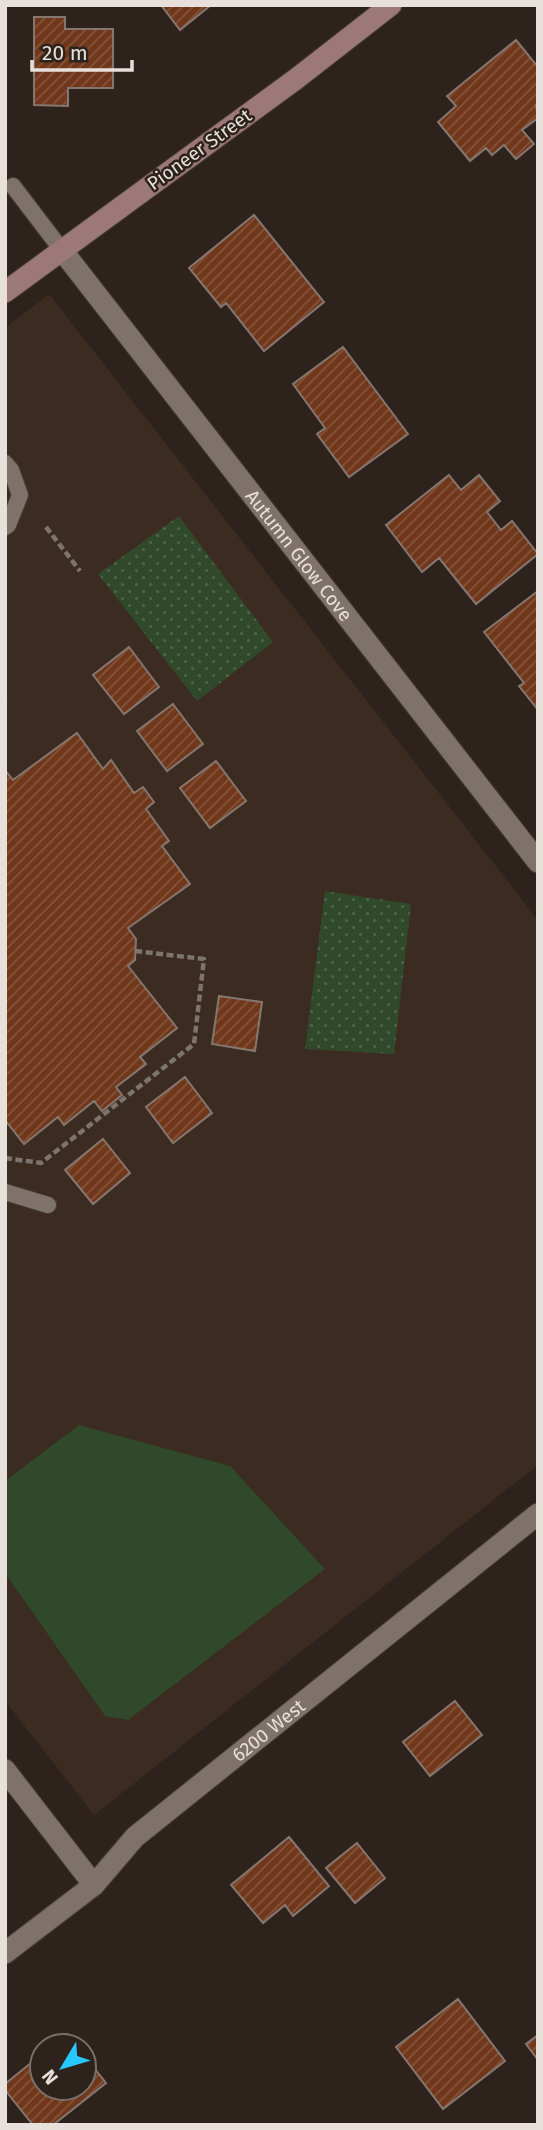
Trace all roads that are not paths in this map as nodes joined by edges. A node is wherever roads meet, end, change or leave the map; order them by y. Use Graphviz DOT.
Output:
graph roads {
  1 [pos="391,5"];
  2 [pos="13,186"];
  3 [pos="61,249"];
  4 [pos="5,292"];
  5 [pos="5,463"];
  6 [pos="5,527"];
  7 [pos="538,862"];
  8 [pos="5,1192"];
  9 [pos="48,1205"];
  10 [pos="538,1514"];
  11 [pos="5,1770"];
  12 [pos="94,1885"];
  13 [pos="5,1953"];
  1 -- 3 [label="street, Pioneer Street"];
  2 -- 3 [label="lane"];
  3 -- 4 [label="street, Pioneer Street"];
  3 -- 7 [label="street, Autumn Glow Cove"];
  5 -- 6 [label="lane"];
  8 -- 9 [label="lane"];
  10 -- 12 [label="street, 6200 West"];
  11 -- 12 [label="street"];
  12 -- 13 [label="street, 6200 West"];
}
